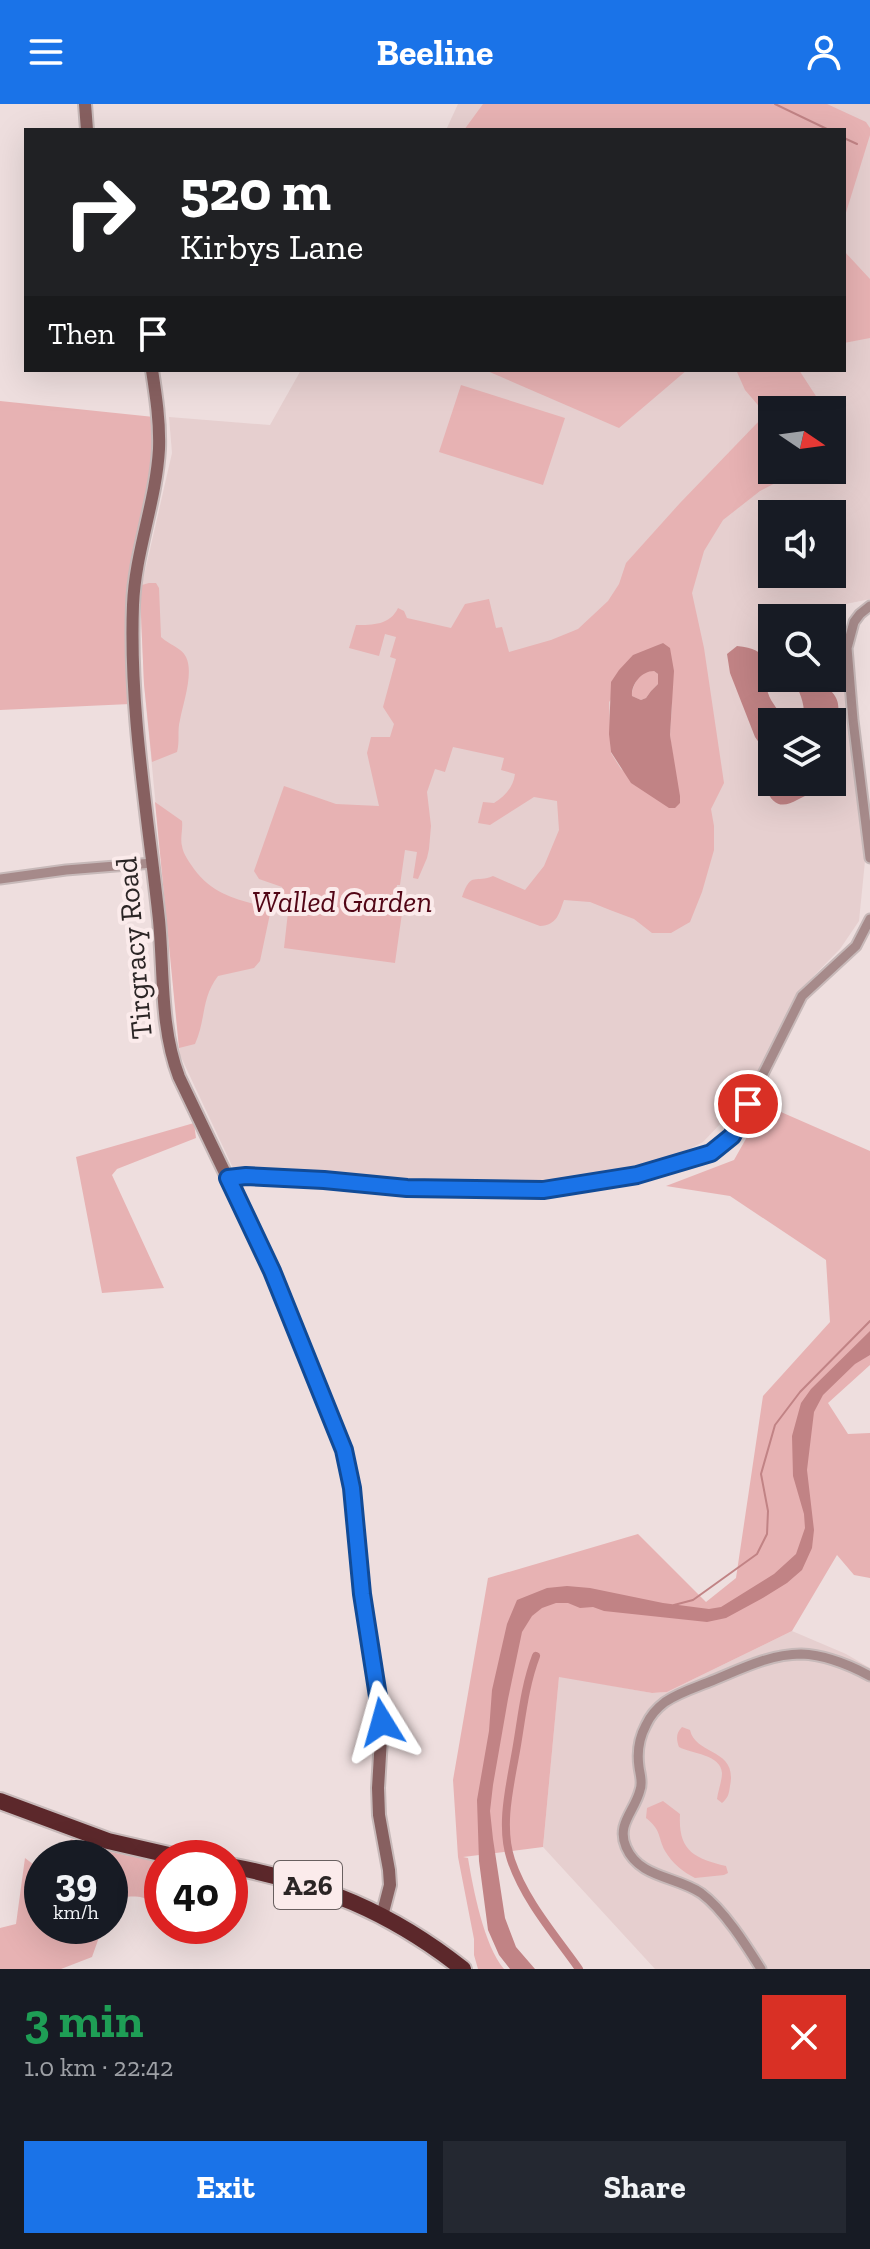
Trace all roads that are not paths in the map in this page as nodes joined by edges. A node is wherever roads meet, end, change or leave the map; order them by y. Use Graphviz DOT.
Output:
graph roads {
  1 [pos="85,104"];
  2 [pos="87,128"];
  3 [pos="152,372"];
  4 [pos="870,606"];
  5 [pos="870,858"];
  6 [pos="153,863"];
  7 [pos="0,879"];
  8 [pos="870,919"];
  9 [pos="228,1178"];
  10 [pos="870,1676"];
  11 [pos="0,1801"];
  12 [pos="144,1849"];
  13 [pos="248,1870"];
  14 [pos="382,1916"];
  15 [pos="463,1969"];
  16 [pos="761,1969"];
  1 -- 2 [label="street"];
  3 -- 6 [label="street, Tirgracy Road"];
  4 -- 5 [label="street"];
  6 -- 7 [label="street"];
  6 -- 9 [label="street, Tirgracy Road"];
  8 -- 9 [label="street"];
  9 -- 14 [label="street, Tirgracy Road"];
  10 -- 16 [label="street"];
  11 -- 12 [label="highway"];
  13 -- 14 [label="highway, A26"];
  14 -- 15 [label="highway, A26"];
}
